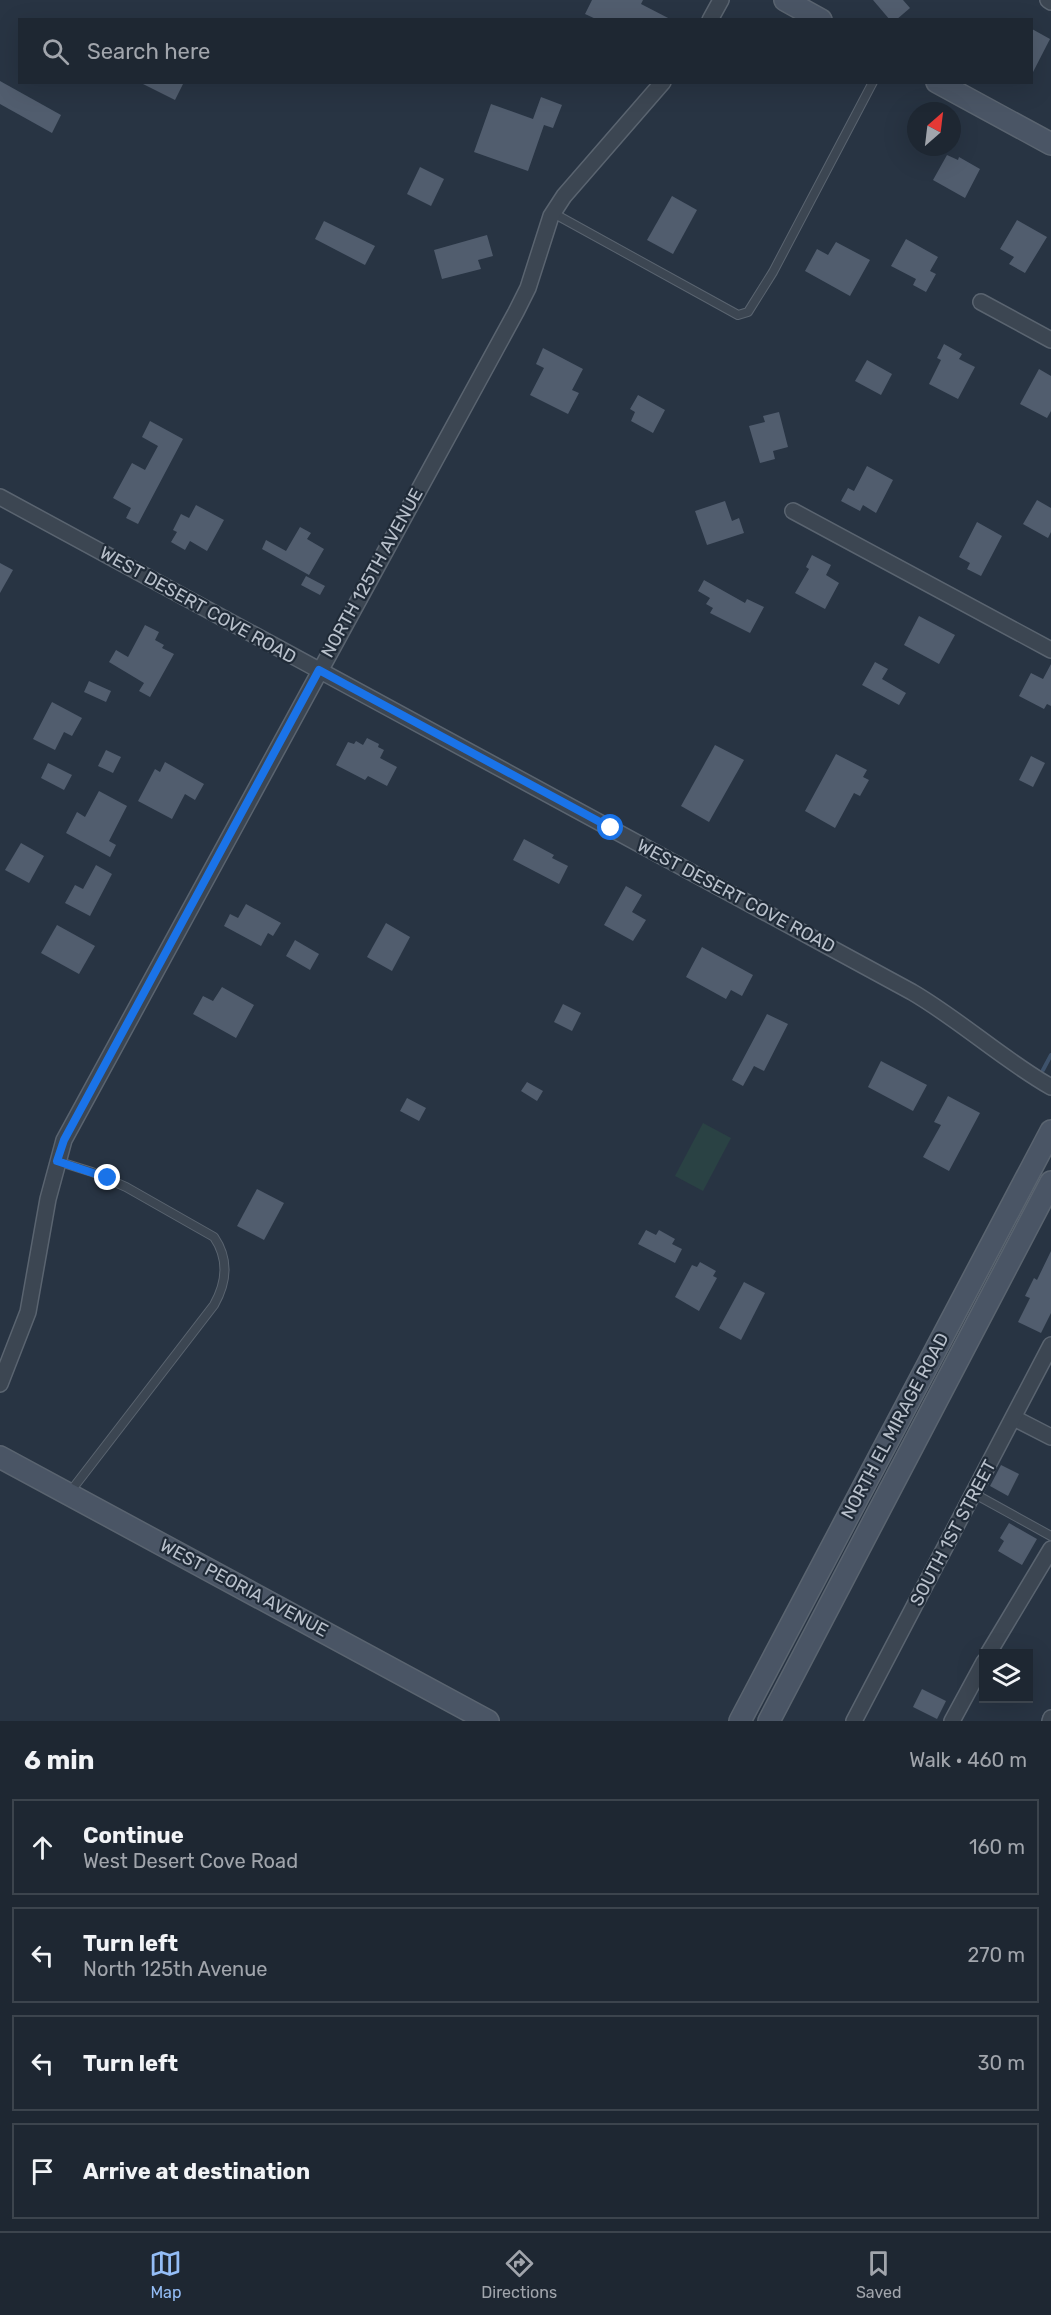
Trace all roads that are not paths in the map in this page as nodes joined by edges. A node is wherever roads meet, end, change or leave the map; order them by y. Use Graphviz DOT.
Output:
graph roads {
  1 [pos="721,0"];
  2 [pos="785,0"];
  3 [pos="711,18"];
  4 [pos="817,18"];
  5 [pos="661,84"];
  6 [pos="872,84"];
  7 [pos="942,84"];
  8 [pos="1051,144"];
  9 [pos="553,213"];
  10 [pos="981,302"];
  11 [pos="1051,340"];
  12 [pos="0,497"];
  13 [pos="793,511"];
  14 [pos="1051,650"];
  15 [pos="319,670"];
  16 [pos="1051,1087"];
  17 [pos="1051,1131"];
  18 [pos="57,1161"];
  19 [pos="1051,1182"];
  20 [pos="1051,1345"];
  21 [pos="0,1384"];
  22 [pos="1014,1418"];
  23 [pos="1051,1437"];
  24 [pos="0,1457"];
  25 [pos="973,1493"];
  26 [pos="69,1494"];
  27 [pos="1051,1536"];
  28 [pos="1051,1549"];
  29 [pos="990,1649"];
  30 [pos="979,1671"];
  31 [pos="488,1721"];
  32 [pos="740,1721"];
  33 [pos="769,1721"];
  34 [pos="854,1721"];
  35 [pos="952,1721"];
  1 -- 3 [label="street"];
  2 -- 4 [label="main road"];
  5 -- 9 [label="street, NORTH 125TH AVENUE"];
  6 -- 9 [label="lane"];
  7 -- 8 [label="main road"];
  9 -- 15 [label="street, NORTH 125TH AVENUE"];
  10 -- 11 [label="street"];
  12 -- 15 [label="street, WEST DESERT COVE ROAD"];
  13 -- 14 [label="street"];
  15 -- 16 [label="street, WEST DESERT COVE ROAD"];
  15 -- 18 [label="street, NORTH 125TH AVENUE"];
  17 -- 32 [label="main road, NORTH EL MIRAGE ROAD"];
  18 -- 21 [label="street, NORTH 125TH AVENUE"];
  18 -- 26 [label="lane"];
  19 -- 33 [label="main road, NORTH EL MIRAGE ROAD"];
  20 -- 22 [label="street, SOUTH 1ST STREET"];
  22 -- 23 [label="street"];
  22 -- 25 [label="street, SOUTH 1ST STREET"];
  24 -- 26 [label="main road, WEST PEORIA AVENUE"];
  25 -- 27 [label="lane"];
  25 -- 34 [label="street, SOUTH 1ST STREET"];
  26 -- 31 [label="main road, WEST PEORIA AVENUE"];
  28 -- 29 [label="street"];
  30 -- 35 [label="street"];
}
